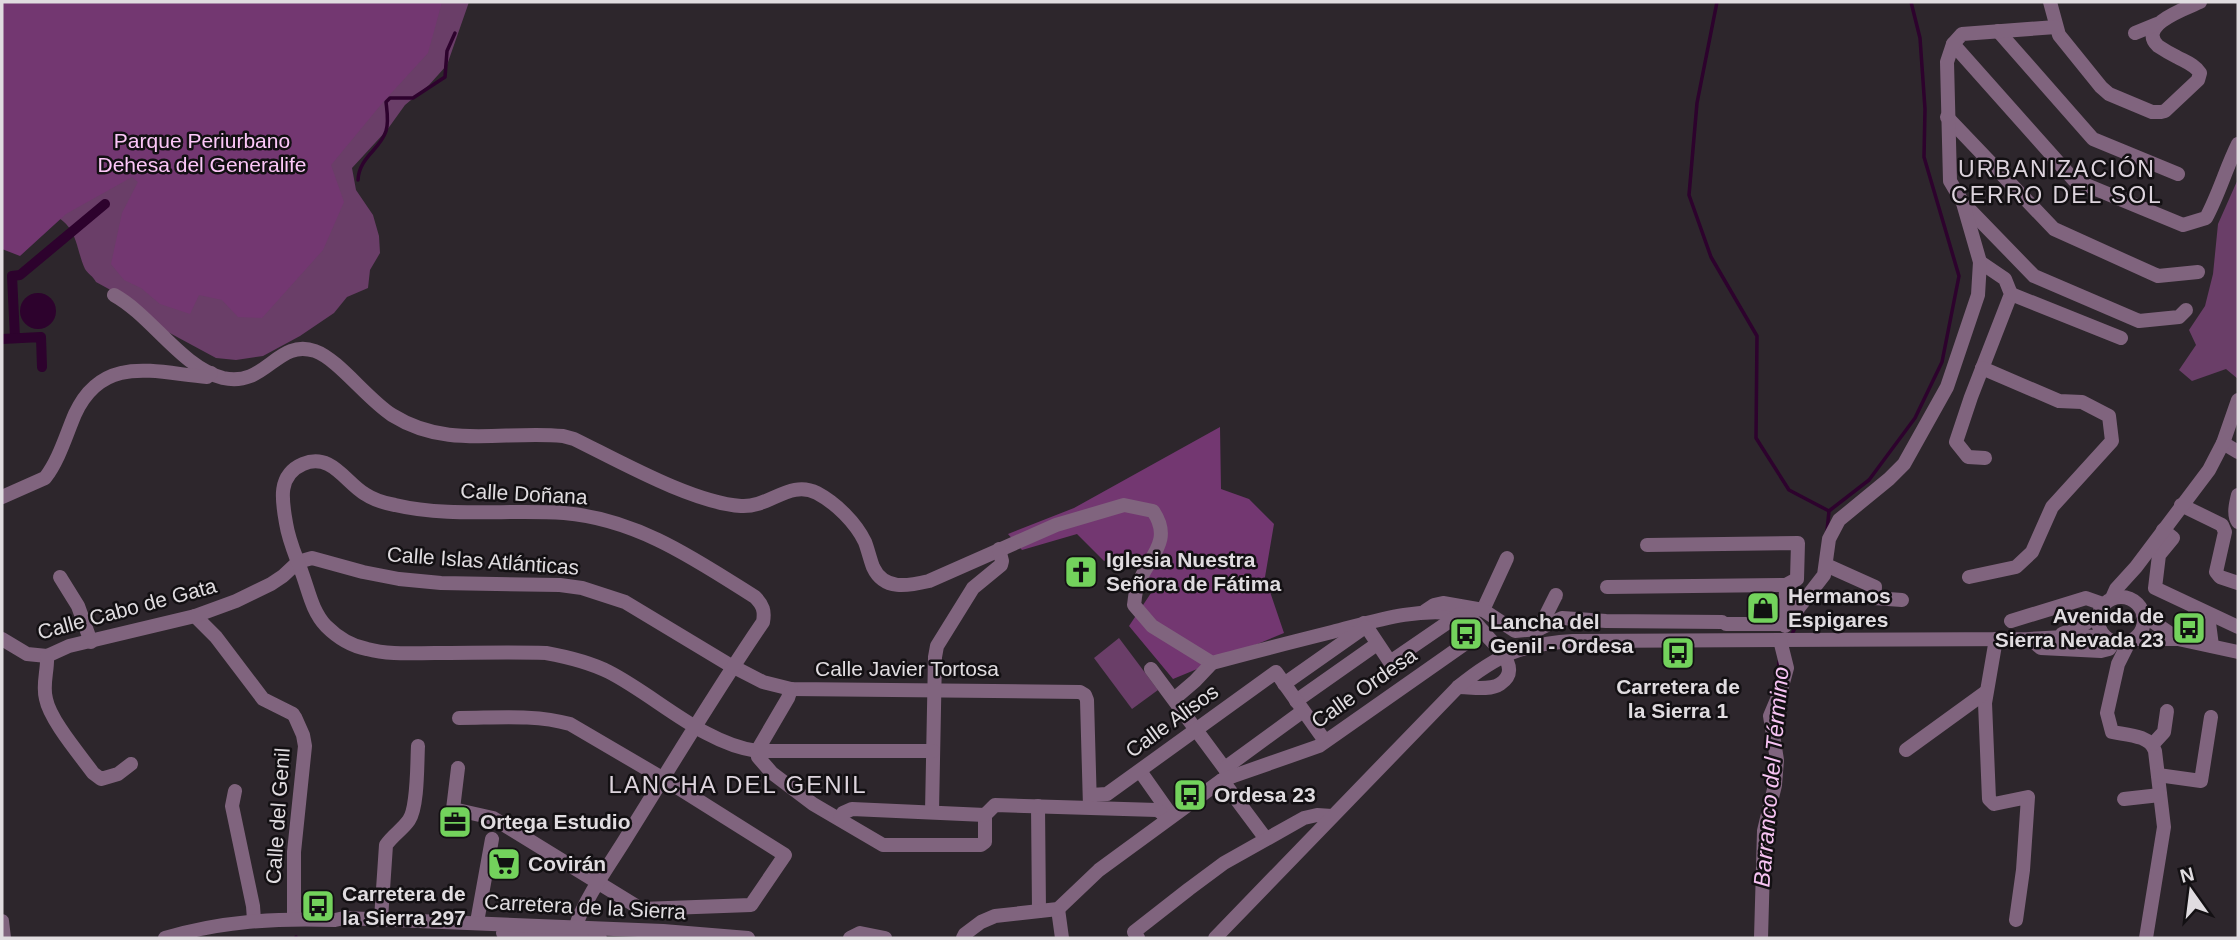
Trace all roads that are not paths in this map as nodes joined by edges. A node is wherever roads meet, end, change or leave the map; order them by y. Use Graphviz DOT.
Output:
graph roads {
  1 [pos="2050,2"];
  2 [pos="2200,2"];
  3 [pos="2157,24"];
  4 [pos="2056,27"];
  5 [pos="1998,31"];
  6 [pos="2135,33"];
  7 [pos="1953,44"];
  8 [pos="1947,117"];
  9 [pos="2238,145"];
  10 [pos="2178,174"];
  11 [pos="1963,202"];
  12 [pos="1980,262"];
  13 [pos="2198,272"];
  14 [pos="2011,294"];
  15 [pos="114,295"];
  16 [pos="2186,310"];
  17 [pos="2121,338"];
  18 [pos="1982,368"];
  19 [pos="211,373"];
  20 [pos="2238,400"];
  21 [pos="2223,443"];
  22 [pos="2238,452"];
  23 [pos="1985,458"];
  24 [pos="2238,495"];
  25 [pos="2,497"];
  26 [pos="2181,505"];
  27 [pos="2238,522"];
  28 [pos="2163,530"];
  29 [pos="1647,545"];
  30 [pos="999,549"];
  31 [pos="1507,558"];
  32 [pos="298,562"];
  33 [pos="1826,565"];
  34 [pos="2136,567"];
  35 [pos="60,577"];
  36 [pos="1969,577"];
  37 [pos="2238,583"];
  38 [pos="1786,585"];
  39 [pos="1607,587"];
  40 [pos="1556,595"];
  41 [pos="2131,598"];
  42 [pos="1902,600"];
  43 [pos="2104,606"];
  44 [pos="1483,610"];
  45 [pos="1422,614"];
  46 [pos="1460,614"];
  47 [pos="2143,615"];
  48 [pos="195,616"];
  49 [pos="2011,621"];
  50 [pos="1786,624"];
  51 [pos="1364,625"];
  52 [pos="2238,627"];
  53 [pos="1539,629"];
  54 [pos="1483,631"];
  55 [pos="2054,637"];
  56 [pos="2,639"];
  57 [pos="1996,639"];
  58 [pos="2029,639"];
  59 [pos="2178,639"];
  60 [pos="1780,640"];
  61 [pos="2120,641"];
  62 [pos="91,642"];
  63 [pos="1377,644"];
  64 [pos="2212,646"];
  65 [pos="2238,652"];
  66 [pos="1505,655"];
  67 [pos="47,656"];
  68 [pos="1212,663"];
  69 [pos="734,665"];
  70 [pos="1152,669"];
  71 [pos="1280,678"];
  72 [pos="1458,687"];
  73 [pos="791,689"];
  74 [pos="935,691"];
  75 [pos="1986,692"];
  76 [pos="1174,699"];
  77 [pos="1300,706"];
  78 [pos="2167,711"];
  79 [pos="459,718"];
  80 [pos="2211,718"];
  81 [pos="696,727"];
  82 [pos="1196,730"];
  83 [pos="1325,741"];
  84 [pos="2153,744"];
  85 [pos="418,746"];
  86 [pos="757,751"];
  87 [pos="933,751"];
  88 [pos="1906,751"];
  89 [pos="131,764"];
  90 [pos="458,768"];
  91 [pos="1140,771"];
  92 [pos="1226,775"];
  93 [pos="2158,775"];
  94 [pos="662,780"];
  95 [pos="234,791"];
  96 [pos="2160,795"];
  97 [pos="2124,799"];
  98 [pos="1090,801"];
  99 [pos="1038,806"];
  100 [pos="932,812"];
  101 [pos="985,815"];
  102 [pos="1332,816"];
  103 [pos="1169,817"];
  104 [pos="840,820"];
  105 [pos="493,829"];
  106 [pos="1266,839"];
  107 [pos="599,882"];
  108 [pos="1058,909"];
  109 [pos="1039,911"];
  110 [pos="294,919"];
  111 [pos="381,919"];
  112 [pos="254,920"];
  113 [pos="335,920"];
  114 [pos="2016,920"];
  115 [pos="2,921"];
  116 [pos="477,922"];
  117 [pos="576,926"];
  118 [pos="524,934"];
  119 [pos="4,938"];
  120 [pos="164,938"];
  121 [pos="600,938"];
  122 [pos="628,938"];
  123 [pos="748,938"];
  124 [pos="850,938"];
  125 [pos="885,938"];
  126 [pos="963,938"];
  127 [pos="1062,938"];
  128 [pos="1138,938"];
  129 [pos="1215,938"];
  130 [pos="1761,938"];
  131 [pos="2146,938"];
  1 -- 4 [label="street"];
  2 -- 3 [label="street"];
  3 -- 4 [label="street"];
  3 -- 6 [label="street"];
  4 -- 5 [label="street"];
  5 -- 7 [label="street"];
  5 -- 10 [label="street"];
  7 -- 8 [label="street"];
  7 -- 9 [label="street"];
  8 -- 11 [label="street"];
  8 -- 13 [label="street"];
  11 -- 12 [label="street"];
  11 -- 16 [label="street"];
  12 -- 14 [label="street"];
  12 -- 33 [label="street"];
  14 -- 17 [label="street"];
  14 -- 18 [label="street"];
  15 -- 19 [label="street"];
  18 -- 23 [label="street"];
  18 -- 36 [label="street"];
  19 -- 25 [label="street"];
  19 -- 30 [label="street"];
  20 -- 21 [label="street"];
  21 -- 22 [label="street"];
  21 -- 26 [label="street"];
  24 -- 27 [label="street"];
  26 -- 28 [label="street"];
  26 -- 37 [label="street"];
  28 -- 34 [label="street"];
  28 -- 52 [label="street"];
  29 -- 38 [label="street"];
  30 -- 68 [label="street"];
  30 -- 74 [label="street"];
  31 -- 44 [label="street"];
  32 -- 48 [label="street, Calle Cabo de Gata"];
  32 -- 69 [label="street, Calle Islas Atlánticas"];
  32 -- 69 [label="street, Calle Doñana"];
  32 -- 81 [label="street"];
  33 -- 42 [label="street"];
  33 -- 50 [label="street"];
  34 -- 41 [label="street"];
  34 -- 43 [label="street"];
  35 -- 62 [label="street"];
  38 -- 39 [label="street"];
  38 -- 50 [label="street"];
  40 -- 53 [label="street"];
  41 -- 43 [label="street"];
  41 -- 47 [label="street"];
  41 -- 64 [label="street"];
  43 -- 49 [label="street"];
  43 -- 55 [label="street"];
  43 -- 61 [label="street"];
  44 -- 45 [label="street"];
  44 -- 53 [label="street"];
  45 -- 46 [label="street"];
  45 -- 51 [label="street"];
  46 -- 54 [label="street"];
  46 -- 63 [label="street"];
  47 -- 59 [label="street"];
  47 -- 61 [label="street"];
  48 -- 62 [label="street, Calle Cabo de Gata"];
  48 -- 110 [label="street, Calle del Genil"];
  50 -- 53 [label="street"];
  50 -- 60 [label="street"];
  51 -- 63 [label="street"];
  51 -- 68 [label="street"];
  51 -- 71 [label="street, Calle Alisos"];
  54 -- 66 [label="street"];
  54 -- 83 [label="street, Calle Ordesa"];
  55 -- 58 [label="street"];
  55 -- 61 [label="street"];
  56 -- 67 [label="street, Calle Cabo de Gata"];
  57 -- 58 [label="street"];
  57 -- 60 [label="street"];
  57 -- 75 [label="street"];
  58 -- 61 [label="street"];
  59 -- 61 [label="street"];
  59 -- 64 [label="street"];
  60 -- 66 [label="street"];
  60 -- 130 [label="street"];
  61 -- 84 [label="street"];
  62 -- 67 [label="street, Calle Cabo de Gata"];
  63 -- 77 [label="street"];
  64 -- 65 [label="street"];
  66 -- 72 [label="street"];
  66 -- 72 [label="street"];
  67 -- 89 [label="street"];
  68 -- 76 [label="street"];
  69 -- 73 [label="street, Calle Javier Tortosa"];
  69 -- 81 [label="street, Calle Doñana"];
  70 -- 76 [label="street"];
  71 -- 77 [label="street"];
  71 -- 82 [label="street, Calle Alisos"];
  72 -- 102 [label="street"];
  73 -- 74 [label="street, Calle Javier Tortosa"];
  73 -- 86 [label="street"];
  74 -- 87 [label="street"];
  74 -- 98 [label="street, Calle Javier Tortosa"];
  75 -- 88 [label="street"];
  75 -- 114 [label="street"];
  76 -- 82 [label="street"];
  77 -- 83 [label="street"];
  77 -- 92 [label="street"];
  78 -- 84 [label="street"];
  79 -- 94 [label="street"];
  80 -- 93 [label="street"];
  81 -- 86 [label="street"];
  81 -- 94 [label="street, Calle Doñana"];
  82 -- 91 [label="street, Calle Alisos"];
  82 -- 92 [label="street"];
  83 -- 92 [label="street, Calle Ordesa"];
  84 -- 93 [label="street"];
  85 -- 111 [label="street"];
  86 -- 87 [label="street"];
  86 -- 104 [label="street"];
  87 -- 100 [label="street"];
  90 -- 105 [label="street"];
  91 -- 98 [label="street, Calle Alisos"];
  91 -- 103 [label="street"];
  92 -- 103 [label="street, Calle Ordesa"];
  92 -- 106 [label="street"];
  93 -- 96 [label="street"];
  94 -- 107 [label="street, Calle Doñana"];
  94 -- 107 [label="street"];
  95 -- 112 [label="street"];
  96 -- 97 [label="street"];
  96 -- 131 [label="street"];
  98 -- 99 [label="street"];
  98 -- 103 [label="street"];
  99 -- 101 [label="street"];
  99 -- 109 [label="street"];
  100 -- 101 [label="street"];
  100 -- 104 [label="street"];
  101 -- 104 [label="street"];
  102 -- 106 [label="street"];
  102 -- 129 [label="street"];
  103 -- 108 [label="street, Calle Ordesa"];
  105 -- 107 [label="street"];
  105 -- 116 [label="street"];
  106 -- 128 [label="street"];
  107 -- 117 [label="street, Calle Doñana"];
  108 -- 109 [label="street"];
  108 -- 127 [label="street"];
  109 -- 126 [label="street"];
  110 -- 112 [label="street, Carretera de la Sierra"];
  110 -- 113 [label="street, Carretera de la Sierra"];
  111 -- 113 [label="street, Carretera de la Sierra"];
  111 -- 116 [label="street, Carretera de la Sierra"];
  112 -- 120 [label="street, Carretera de la Sierra"];
  113 -- 118 [label="street, Carretera de la Sierra"];
  115 -- 119 [label="street"];
  116 -- 117 [label="street, Carretera de la Sierra"];
  117 -- 118 [label="street"];
  117 -- 122 [label="street"];
  117 -- 123 [label="street, Carretera de la Sierra"];
  118 -- 121 [label="street, Carretera de la Sierra"];
  124 -- 125 [label="street"];
}
